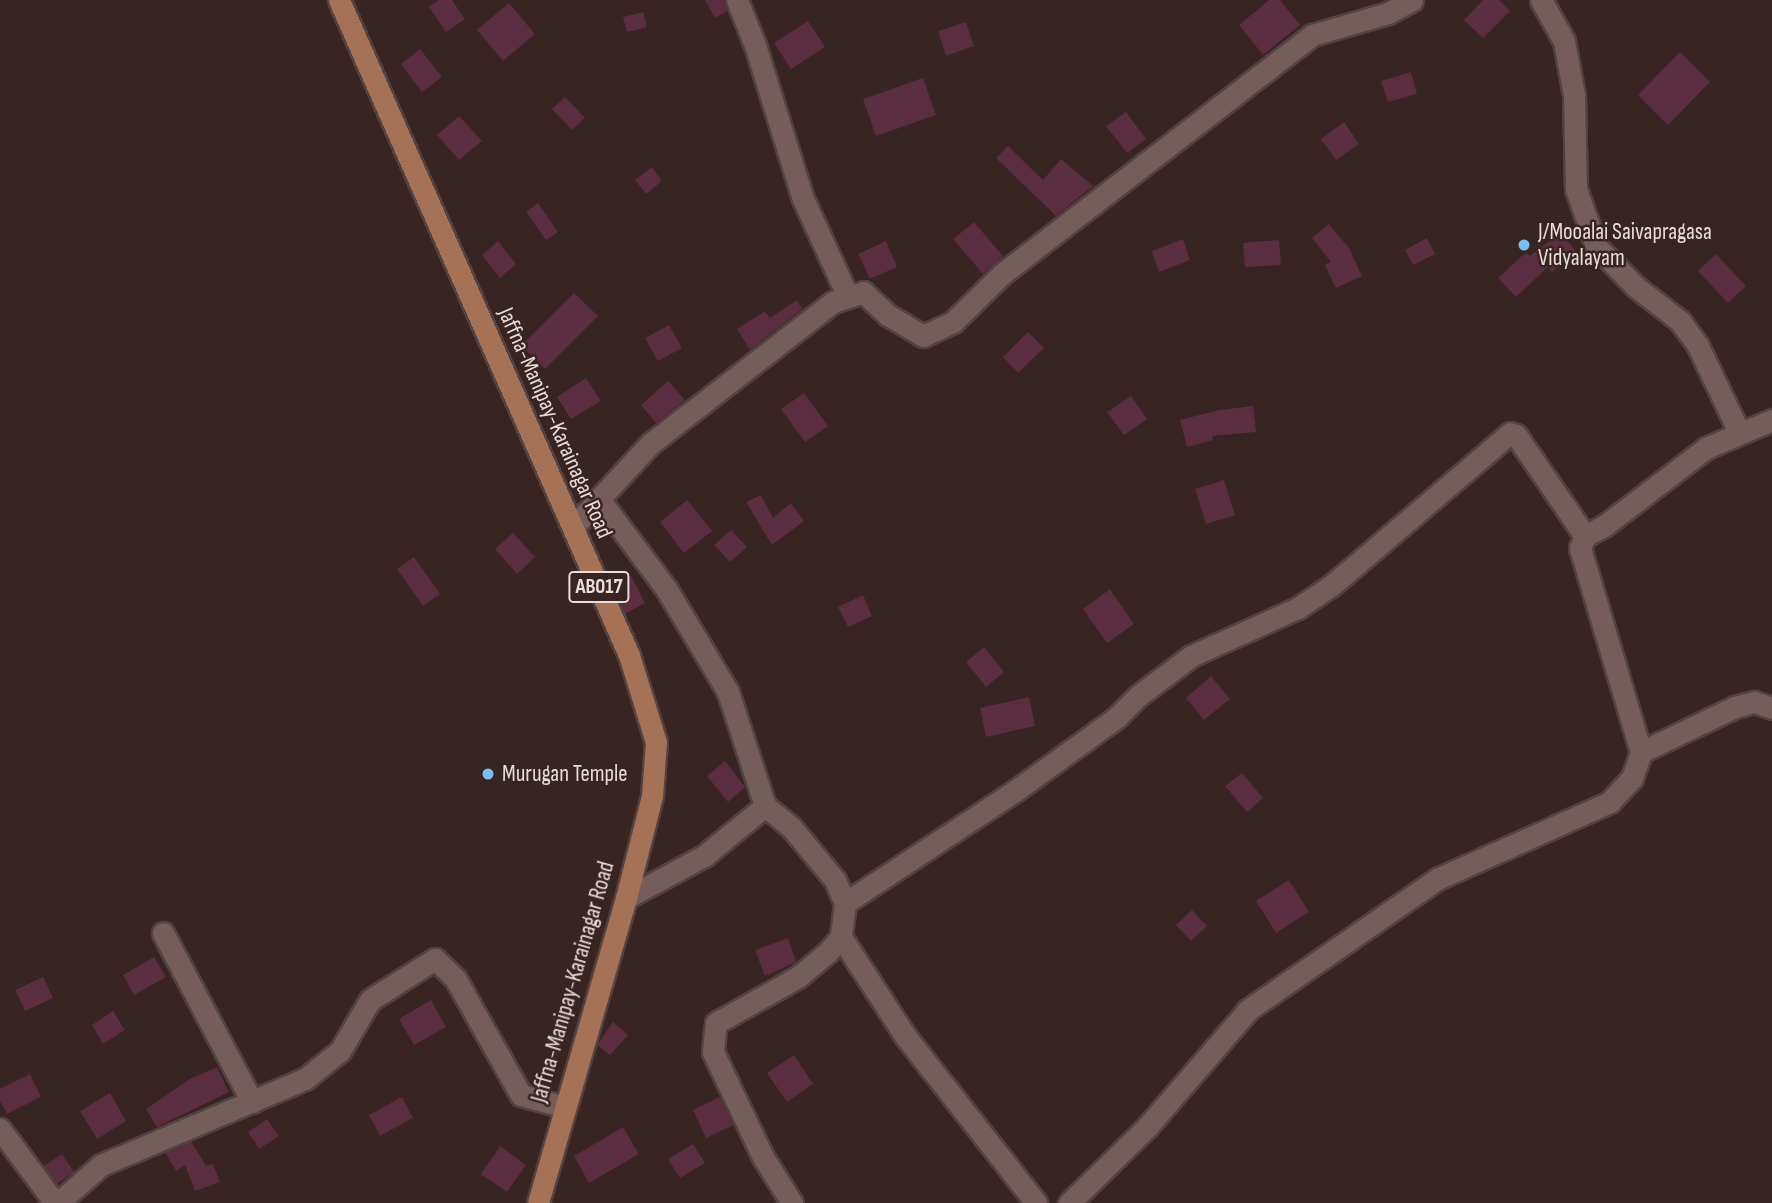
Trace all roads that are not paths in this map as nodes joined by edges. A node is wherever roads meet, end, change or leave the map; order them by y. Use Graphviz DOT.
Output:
graph roads {
  1 [pos="339,0"];
  2 [pos="737,0"];
  3 [pos="1412,0"];
  4 [pos="1541,0"];
  5 [pos="848,297"];
  6 [pos="1772,420"];
  7 [pos="1739,432"];
  8 [pos="598,499"];
  9 [pos="573,527"];
  10 [pos="1585,536"];
  11 [pos="1772,708"];
  12 [pos="1642,752"];
  13 [pos="765,806"];
  14 [pos="626,898"];
  15 [pos="845,903"];
  16 [pos="163,933"];
  17 [pos="841,937"];
  18 [pos="251,1102"];
  19 [pos="565,1107"];
  20 [pos="0,1129"];
  21 [pos="57,1203"];
  22 [pos="538,1203"];
  23 [pos="792,1203"];
  24 [pos="1036,1203"];
  25 [pos="1069,1203"];
  1 -- 9 [label="main road, Jaffna-Manipay-Karainagar Road / AB017"];
  2 -- 5 [label="street"];
  3 -- 5 [label="street"];
  4 -- 7 [label="street"];
  5 -- 8 [label="street"];
  6 -- 7 [label="street"];
  7 -- 10 [label="street"];
  8 -- 9 [label="street"];
  8 -- 13 [label="street"];
  9 -- 14 [label="main road, Jaffna-Manipay-Karainagar Road / AB017"];
  10 -- 12 [label="street"];
  10 -- 15 [label="street"];
  11 -- 12 [label="street"];
  12 -- 25 [label="street"];
  13 -- 14 [label="street"];
  13 -- 15 [label="street"];
  14 -- 19 [label="main road, Jaffna-Manipay-Karainagar Road / AB017"];
  15 -- 17 [label="street"];
  16 -- 18 [label="street"];
  17 -- 23 [label="street"];
  17 -- 24 [label="street"];
  18 -- 19 [label="street"];
  18 -- 21 [label="street"];
  19 -- 22 [label="main road, Jaffna-Manipay-Karainagar Road / AB017"];
  20 -- 21 [label="street"];
}
